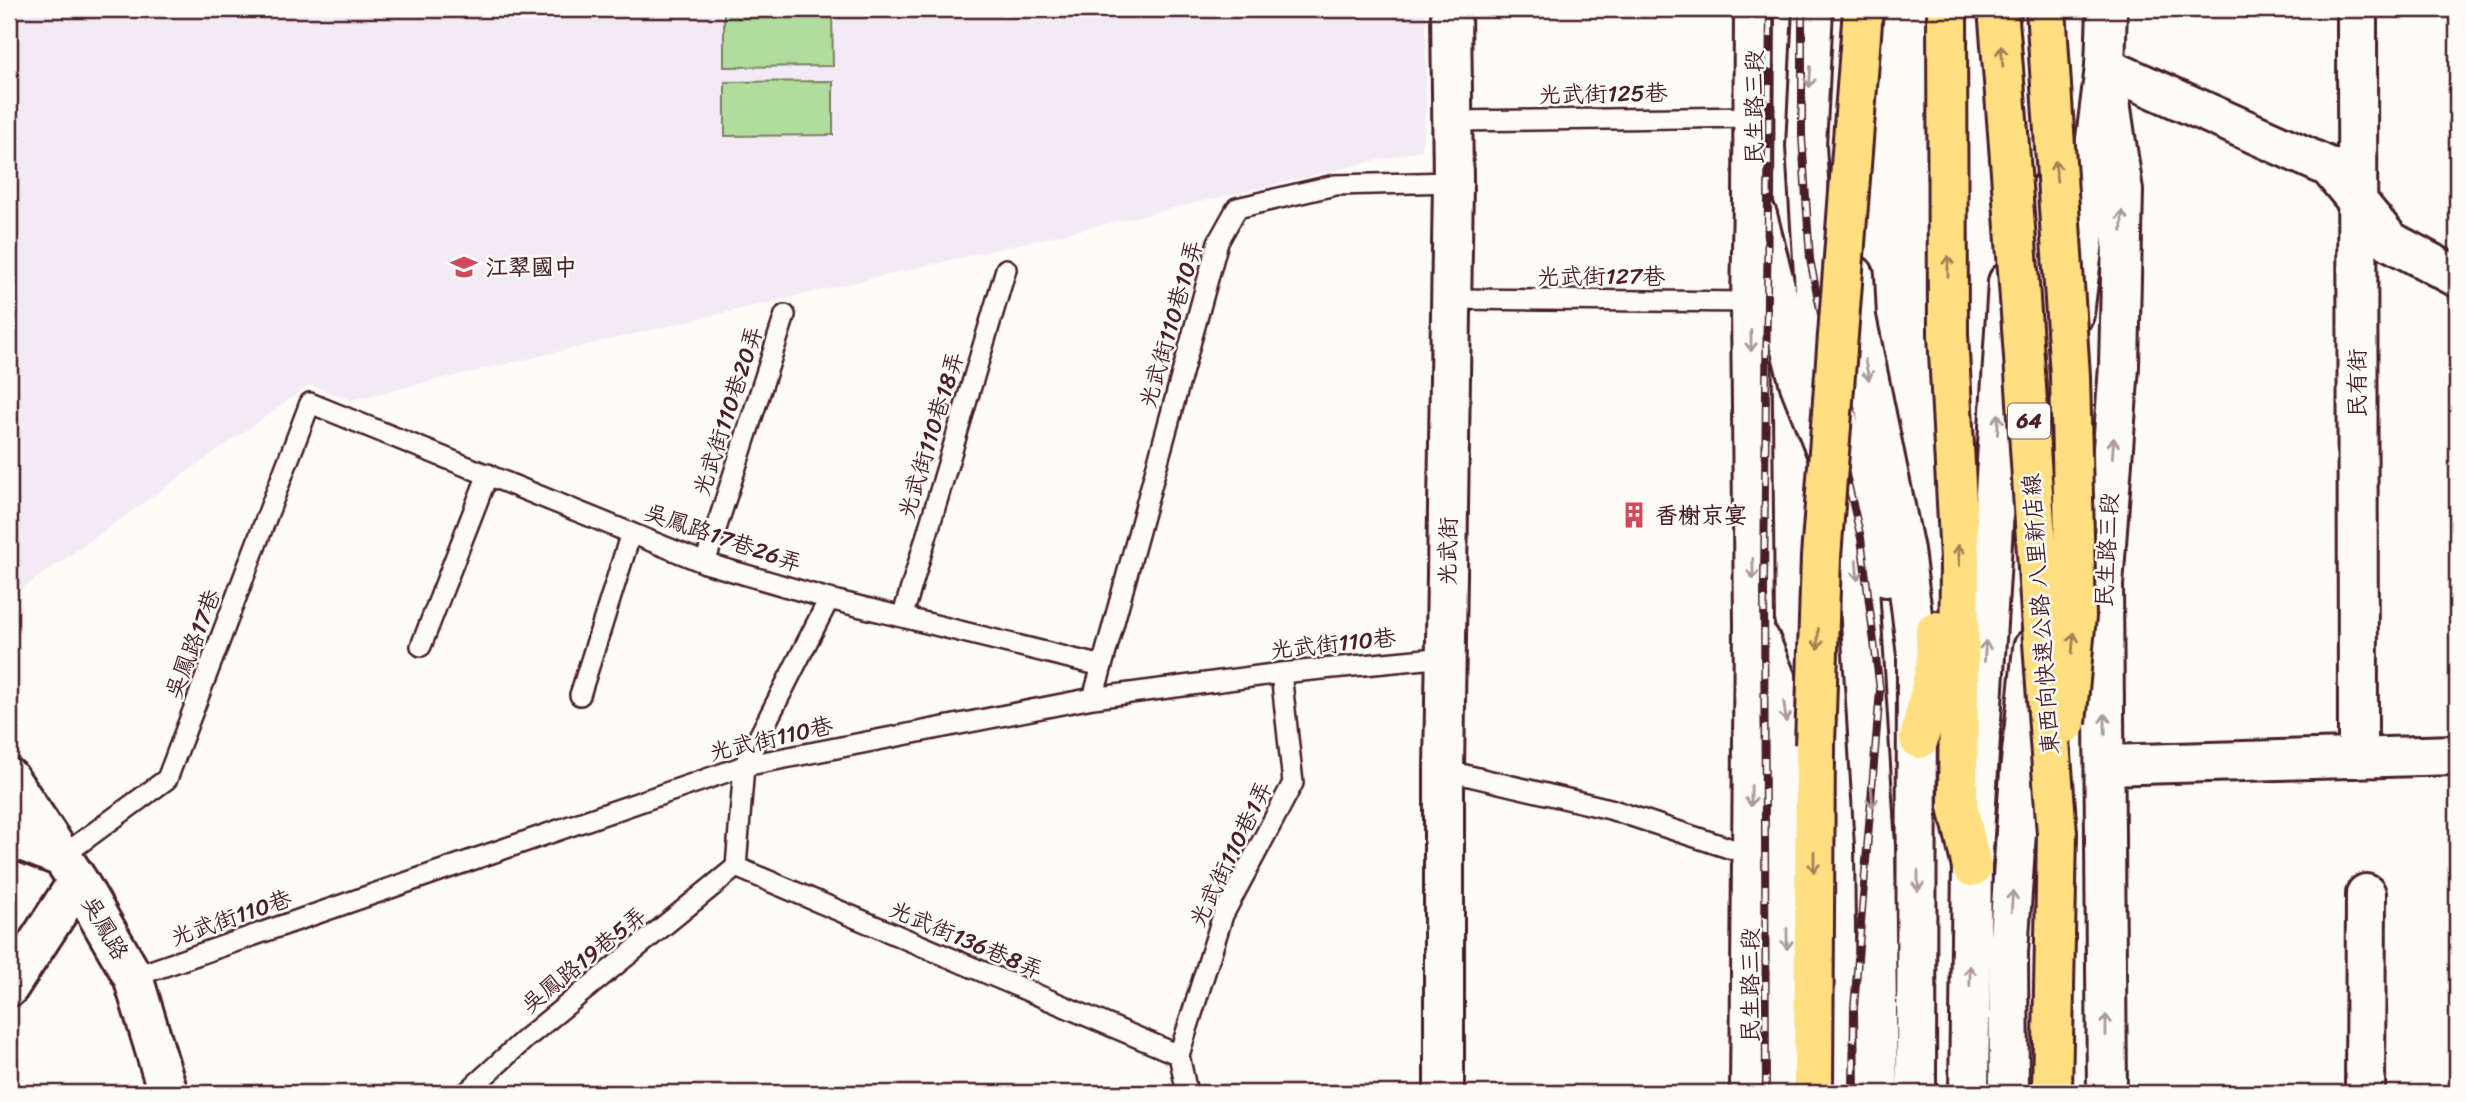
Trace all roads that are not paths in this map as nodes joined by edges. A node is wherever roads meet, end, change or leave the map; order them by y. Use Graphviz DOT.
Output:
graph roads {
  1 [pos="1451,9"];
  2 [pos="1754,9"];
  3 [pos="1813,9"];
  4 [pos="1847,9"];
  5 [pos="1863,9"];
  6 [pos="1923,9"];
  7 [pos="1947,9"];
  8 [pos="1998,9"];
  9 [pos="2044,9"];
  10 [pos="2107,9"];
  11 [pos="2357,9"];
  12 [pos="2105,67"];
  13 [pos="1754,117"];
  14 [pos="1452,121"];
  15 [pos="1452,182"];
  16 [pos="1753,200"];
  17 [pos="2357,200"];
  18 [pos="1006,270"];
  19 [pos="2457,277"];
  20 [pos="1452,299"];
  21 [pos="1751,302"];
  22 [pos="785,315"];
  23 [pos="310,403"];
  24 [pos="488,474"];
  25 [pos="631,533"];
  26 [pos="705,563"];
  27 [pos="830,599"];
  28 [pos="903,615"];
  29 [pos="1754,625"];
  30 [pos="421,646"];
  31 [pos="1447,657"];
  32 [pos="1102,666"];
  33 [pos="1281,673"];
  34 [pos="580,695"];
  35 [pos="1093,698"];
  36 [pos="1919,739"];
  37 [pos="2457,755"];
  38 [pos="2358,758"];
  39 [pos="2105,765"];
  40 [pos="744,766"];
  41 [pos="1444,770"];
  42 [pos="9,778"];
  43 [pos="2057,833"];
  44 [pos="9,836"];
  45 [pos="1750,855"];
  46 [pos="736,867"];
  47 [pos="1972,867"];
  48 [pos="69,869"];
  49 [pos="2366,894"];
  50 [pos="133,978"];
  51 [pos="9,987"];
  52 [pos="1179,1055"];
  53 [pos="167,1093"];
  54 [pos="466,1093"];
  55 [pos="1187,1093"];
  56 [pos="1444,1093"];
  57 [pos="1750,1093"];
  58 [pos="1787,1093"];
  59 [pos="1813,1093"];
  60 [pos="1878,1093"];
  61 [pos="1916,1093"];
  62 [pos="1969,1093"];
  63 [pos="2009,1093"];
  64 [pos="2052,1093"];
  65 [pos="2107,1093"];
  66 [pos="2365,1093"];
  1 -- 14 [label="street, 光武街"];
  2 -- 13 [label="street, 民生路三段"];
  3 -- 36 [label="street, one-way"];
  4 -- 36 [label="street, one-way"];
  5 -- 59 [label="highway, one-way, bridge"];
  6 -- 36 [label="highway"];
  47 -- 7 [label="highway, one-way"];
  43 -- 8 [label="highway, 東西向快速公路 八里新店線 / 64, one-way, bridge"];
  43 -- 9 [label="highway, one-way, bridge"];
  47 -- 9 [label="street, one-way"];
  10 -- 12 [label="street, 民生路三段"];
  11 -- 17 [label="street, 民有街"];
  12 -- 17 [label="street"];
  39 -- 12 [label="street, 民生路三段, one-way"];
  63 -- 12 [label="street, one-way"];
  13 -- 14 [label="lane, 光武街125巷"];
  13 -- 16 [label="street, 民生路三段"];
  14 -- 15 [label="street, 光武街"];
  15 -- 20 [label="street, 光武街"];
  15 -- 32 [label="lane, 光武街110巷10弄"];
  16 -- 21 [label="street, 民生路三段"];
  16 -- 60 [label="street, one-way"];
  17 -- 19 [label="street"];
  17 -- 38 [label="street, 民有街"];
  18 -- 28 [label="lane, 光武街110巷18弄"];
  20 -- 21 [label="lane, 光武街127巷"];
  20 -- 31 [label="street, 光武街"];
  21 -- 29 [label="street, 民生路三段, one-way"];
  22 -- 26 [label="lane, 光武街110巷20弄"];
  23 -- 24 [label="lane, 吳鳳路17巷26弄"];
  23 -- 48 [label="lane, 吳鳳路17巷"];
  24 -- 25 [label="lane, 吳鳳路17巷26弄"];
  24 -- 30 [label="lane"];
  25 -- 26 [label="lane, 吳鳳路17巷26弄"];
  25 -- 34 [label="lane"];
  26 -- 27 [label="lane, 吳鳳路17巷26弄"];
  27 -- 28 [label="lane, 吳鳳路17巷26弄"];
  27 -- 40 [label="lane"];
  28 -- 32 [label="lane, 吳鳳路17巷26弄"];
  29 -- 45 [label="street, 民生路三段, one-way"];
  29 -- 58 [label="street, 民生路三段, one-way"];
  31 -- 33 [label="lane, 光武街110巷"];
  31 -- 41 [label="street, 光武街"];
  32 -- 35 [label="lane"];
  33 -- 35 [label="lane, 光武街110巷"];
  33 -- 52 [label="lane, 光武街110巷1弄"];
  35 -- 40 [label="lane, 光武街110巷"];
  36 -- 61 [label="street, one-way"];
  37 -- 38 [label="street"];
  38 -- 39 [label="street"];
  65 -- 39 [label="street, 民生路三段, one-way"];
  40 -- 46 [label="lane"];
  40 -- 50 [label="lane, 光武街110巷"];
  41 -- 45 [label="lane"];
  41 -- 56 [label="street, 光武街"];
  42 -- 48 [label="street, 吳鳳路"];
  43 -- 64 [label="highway, 東西向快速公路 八里新店線 / 64"];
  44 -- 48 [label="street"];
  45 -- 57 [label="street, 民生路三段"];
  46 -- 52 [label="lane, 光武街136巷8弄"];
  46 -- 54 [label="lane, 吳鳳路19巷5弄"];
  62 -- 47 [label="street, one-way"];
  48 -- 50 [label="street, 吳鳳路"];
  48 -- 51 [label="street"];
  49 -- 66 [label="street"];
  50 -- 53 [label="street, 吳鳳路"];
  52 -- 55 [label="lane, 光武街110巷1弄"];
}
